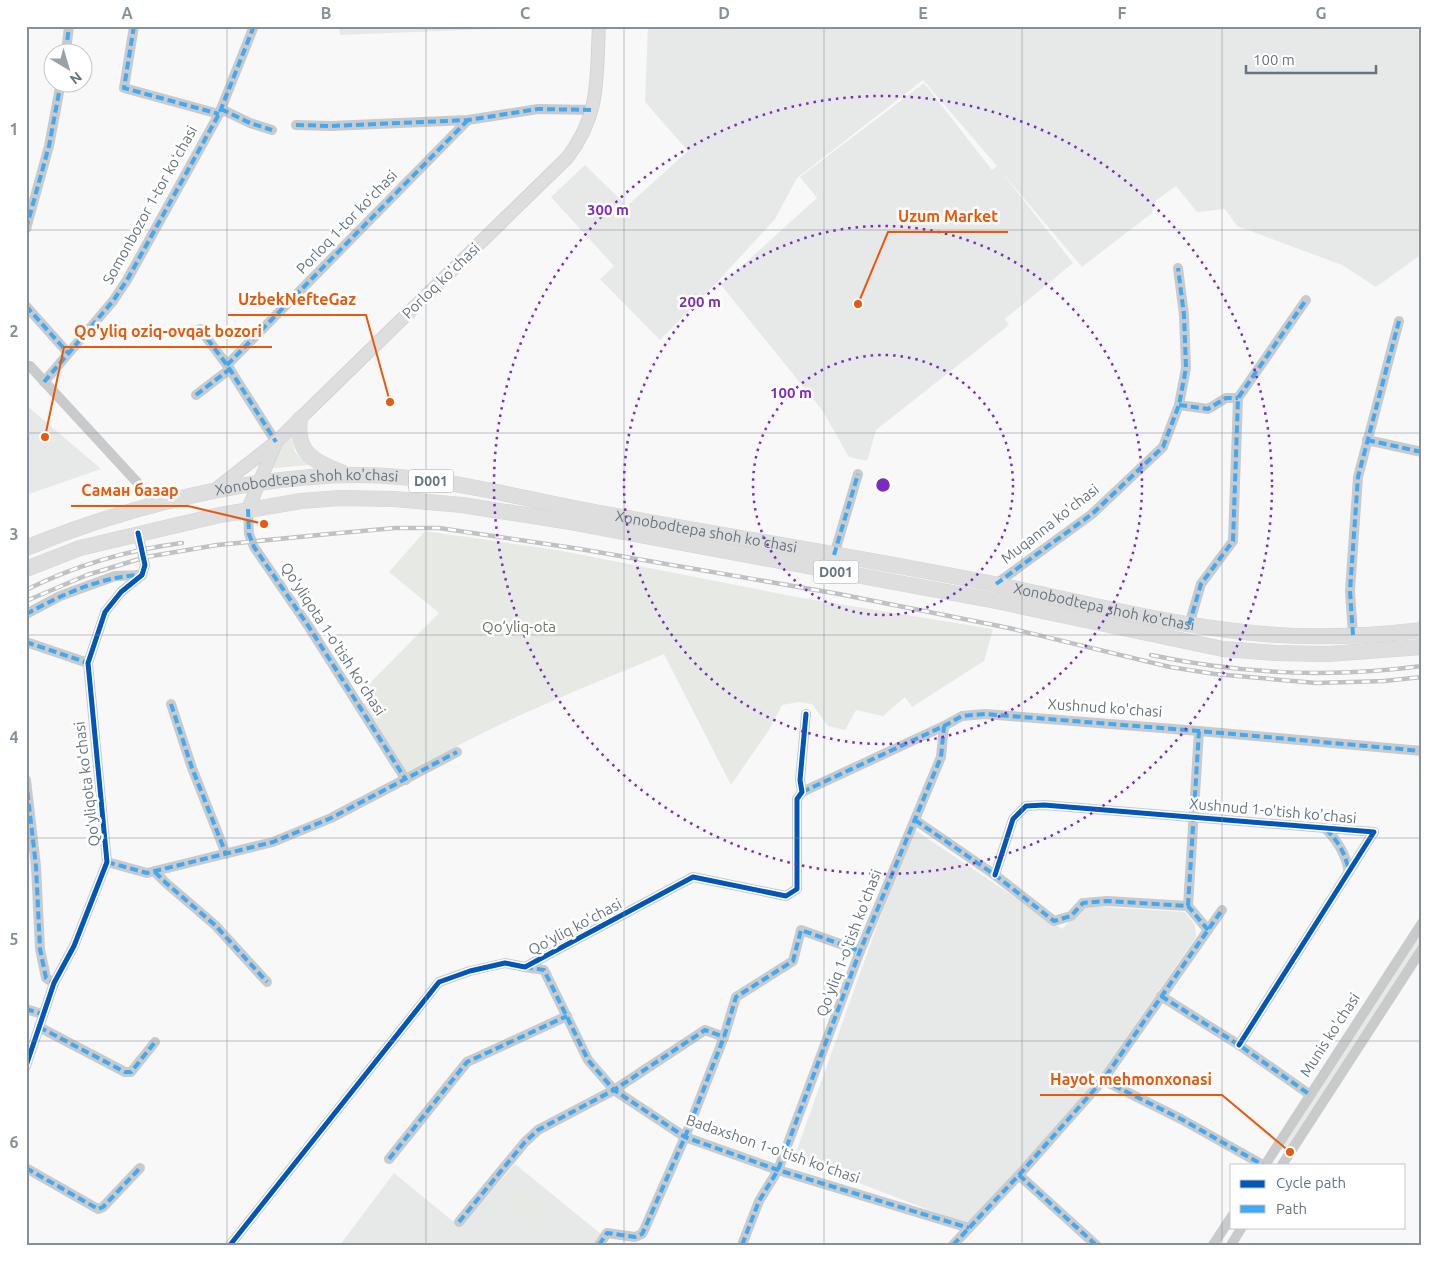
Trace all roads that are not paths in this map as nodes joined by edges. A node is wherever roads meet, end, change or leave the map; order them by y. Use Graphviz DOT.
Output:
graph roads {
  1 [pos="69,26"];
  2 [pos="134,26"];
  3 [pos="254,26"];
  4 [pos="599,26"];
  5 [pos="67,42"];
  6 [pos="59,92"];
  7 [pos="593,110"];
  8 [pos="220,112"];
  9 [pos="468,120"];
  10 [pos="296,125"];
  11 [pos="272,130"];
  12 [pos="26,230"];
  13 [pos="1178,268"];
  14 [pos="1306,300"];
  15 [pos="26,306"];
  16 [pos="1399,321"];
  17 [pos="200,329"];
  18 [pos="68,353"];
  19 [pos="26,365"];
  20 [pos="228,367"];
  21 [pos="44,382"];
  22 [pos="196,395"];
  23 [pos="1238,398"];
  24 [pos="1179,405"];
  25 [pos="300,420"];
  26 [pos="1367,440"];
  27 [pos="276,442"];
  28 [pos="1422,452"];
  29 [pos="858,474"];
  30 [pos="347,475"];
  31 [pos="260,484"];
  32 [pos="209,493"];
  33 [pos="158,505"];
  34 [pos="248,509"];
  35 [pos="138,533"];
  36 [pos="26,548"];
  37 [pos="834,555"];
  38 [pos="26,569"];
  39 [pos="831,571"];
  40 [pos="142,575"];
  41 [pos="996,584"];
  42 [pos="26,614"];
  43 [pos="1189,625"];
  44 [pos="1422,630"];
  45 [pos="1352,636"];
  46 [pos="26,642"];
  47 [pos="1422,647"];
  48 [pos="88,663"];
  49 [pos="171,704"];
  50 [pos="806,714"];
  51 [pos="944,726"];
  52 [pos="1200,730"];
  53 [pos="1422,751"];
  54 [pos="457,752"];
  55 [pos="26,780"];
  56 [pos="406,780"];
  57 [pos="801,788"];
  58 [pos="1195,817"];
  59 [pos="914,820"];
  60 [pos="1326,828"];
  61 [pos="226,854"];
  62 [pos="107,862"];
  63 [pos="156,872"];
  64 [pos="1349,872"];
  65 [pos="995,875"];
  66 [pos="1188,906"];
  67 [pos="1222,910"];
  68 [pos="1422,923"];
  69 [pos="1208,930"];
  70 [pos="1422,949"];
  71 [pos="860,951"];
  72 [pos="525,967"];
  73 [pos="267,982"];
  74 [pos="54,983"];
  75 [pos="1161,996"];
  76 [pos="26,1009"];
  77 [pos="42,1014"];
  78 [pos="567,1016"];
  79 [pos="39,1027"];
  80 [pos="724,1037"];
  81 [pos="155,1042"];
  82 [pos="1239,1045"];
  83 [pos="26,1066"];
  84 [pos="1103,1080"];
  85 [pos="614,1090"];
  86 [pos="1310,1094"];
  87 [pos="685,1138"];
  88 [pos="389,1159"];
  89 [pos="1262,1164"];
  90 [pos="1265,1164"];
  91 [pos="1283,1164"];
  92 [pos="26,1168"];
  93 [pos="140,1168"];
  94 [pos="778,1170"];
  95 [pos="1019,1175"];
  96 [pos="1230,1219"];
  97 [pos="459,1222"];
  98 [pos="969,1228"];
  99 [pos="1241,1228"];
  100 [pos="230,1245"];
  101 [pos="599,1245"];
  102 [pos="742,1245"];
  103 [pos="953,1245"];
  104 [pos="1096,1245"];
  105 [pos="1213,1245"];
  106 [pos="1231,1245"];
  1 -- 5 [label="street"];
  2 -- 8 [label="street"];
  3 -- 8 [label="street, Somonbozor 1-tor koʻchasi"];
  4 -- 7 [label="main road, Porloq ko'chasi"];
  6 -- 12 [label="street"];
  7 -- 9 [label="street"];
  7 -- 25 [label="main road, Porloq ko'chasi"];
  8 -- 11 [label="street"];
  8 -- 18 [label="street, Somonbozor 1-tor koʻchasi"];
  9 -- 10 [label="street"];
  9 -- 20 [label="street, Porloq 1-tor koʻchasi"];
  13 -- 24 [label="street, Muqanna ko'chasi"];
  14 -- 23 [label="street"];
  15 -- 18 [label="street"];
  16 -- 26 [label="street"];
  17 -- 20 [label="street"];
  18 -- 21 [label="street, Somonbozor 1-tor koʻchasi"];
  19 -- 21 [label="street"];
  20 -- 22 [label="street, Porloq 1-tor koʻchasi"];
  20 -- 27 [label="street"];
  21 -- 33 [label="street"];
  23 -- 24 [label="street"];
  23 -- 43 [label="street"];
  24 -- 41 [label="street, Muqanna ko'chasi"];
  25 -- 27 [label="main road, Porloq ko'chasi"];
  25 -- 30 [label="highway"];
  26 -- 28 [label="street"];
  26 -- 45 [label="street"];
  27 -- 31 [label="main road"];
  27 -- 32 [label="main road, Porloq ko'chasi"];
  29 -- 37 [label="street"];
  30 -- 31 [label="highway, Xonobodtepa shoh ko'chasi / D001"];
  30 -- 37 [label="highway, Xonobodtepa shoh ko'chasi / D001"];
  31 -- 32 [label="highway, Xonobodtepa shoh ko'chasi / D001"];
  31 -- 34 [label="main road"];
  32 -- 33 [label="highway, Xonobodtepa shoh ko'chasi / D001"];
  33 -- 36 [label="highway, Xonobodtepa shoh ko'chasi / D001"];
  34 -- 35 [label="highway, Xonobodtepa shoh ko'chasi / D001"];
  34 -- 39 [label="highway, Xonobodtepa shoh ko'chasi / D001"];
  34 -- 56 [label="street, Qo'yliqota 1-o'tish ko'chasi"];
  35 -- 38 [label="highway, Xonobodtepa shoh ko'chasi / D001"];
  35 -- 40 [label="street"];
  37 -- 39 [label="highway"];
  37 -- 41 [label="highway, Xonobodtepa shoh ko'chasi / D001"];
  39 -- 47 [label="highway, Xonobodtepa shoh ko'chasi / D001"];
  40 -- 42 [label="street"];
  40 -- 48 [label="street, Qo'yliqota ko'chasi"];
  41 -- 43 [label="highway, Xonobodtepa shoh ko'chasi / D001"];
  43 -- 45 [label="highway, Xonobodtepa shoh ko'chasi / D001"];
  44 -- 45 [label="highway, Xonobodtepa shoh ko'chasi / D001"];
  46 -- 48 [label="street"];
  48 -- 62 [label="street, Qo'yliqota ko'chasi"];
  49 -- 61 [label="street"];
  50 -- 57 [label="street, Qo'yliq ko'chasi"];
  51 -- 52 [label="street, Xushnud ko'chasi"];
  51 -- 57 [label="street, Xushnud ko'chasi"];
  51 -- 59 [label="street, Qo'yliq 1-o'tish ko'chasi"];
  52 -- 53 [label="street, Xushnud ko'chasi"];
  52 -- 58 [label="street"];
  54 -- 56 [label="street"];
  55 -- 74 [label="street"];
  56 -- 61 [label="street"];
  57 -- 72 [label="street, Qo'yliq ko'chasi"];
  58 -- 60 [label="street, Xushnud 1-o'tish ko'chasi"];
  58 -- 65 [label="street, Xushnud 1-o'tish ko'chasi"];
  58 -- 66 [label="street"];
  59 -- 65 [label="street"];
  59 -- 71 [label="street, Qo'yliq 1-o'tish ko'chasi"];
  60 -- 64 [label="street, Xushnud 1-o'tish ko'chasi"];
  60 -- 64 [label="street, Xushnud 1-o'tish ko'chasi"];
  61 -- 63 [label="street"];
  62 -- 63 [label="street"];
  62 -- 74 [label="street, Qo'yliqota ko'chasi"];
  63 -- 73 [label="street"];
  64 -- 82 [label="street, Xushnud 1-o'tish ko'chasi"];
  65 -- 66 [label="street"];
  66 -- 69 [label="street"];
  67 -- 69 [label="street"];
  68 -- 86 [label="street, Munis ko'chasi"];
  69 -- 75 [label="street"];
  70 -- 91 [label="street, Munis ko'chasi"];
  71 -- 80 [label="street"];
  71 -- 94 [label="street, Qo'yliq 1-o'tish ko'chasi"];
  72 -- 78 [label="street, Badaxshon 1-o'tish ko'chasi"];
  72 -- 100 [label="street, Qo'yliq ko'chasi"];
  74 -- 77 [label="street, Qo'yliqota ko'chasi"];
  75 -- 82 [label="street"];
  75 -- 84 [label="street"];
  76 -- 77 [label="street"];
  77 -- 79 [label="street, Qo'yliqota ko'chasi"];
  78 -- 85 [label="street, Badaxshon 1-o'tish ko'chasi"];
  78 -- 88 [label="street"];
  79 -- 81 [label="street"];
  79 -- 83 [label="street, Qo'yliqota ko'chasi"];
  80 -- 85 [label="street"];
  80 -- 87 [label="street"];
  82 -- 86 [label="street"];
  84 -- 89 [label="street"];
  84 -- 95 [label="street"];
  85 -- 87 [label="street, Badaxshon 1-o'tish ko'chasi"];
  85 -- 97 [label="street"];
  86 -- 90 [label="street, Munis ko'chasi"];
  87 -- 94 [label="street, Badaxshon 1-o'tish ko'chasi"];
  87 -- 101 [label="street"];
  92 -- 93 [label="street"];
  94 -- 98 [label="street, Badaxshon 1-o'tish ko'chasi"];
  94 -- 102 [label="street, Qo'yliq 1-o'tish ko'chasi"];
  95 -- 98 [label="street"];
  95 -- 104 [label="street"];
  96 -- 105 [label="street"];
  98 -- 103 [label="street"];
  99 -- 106 [label="street"];
}
